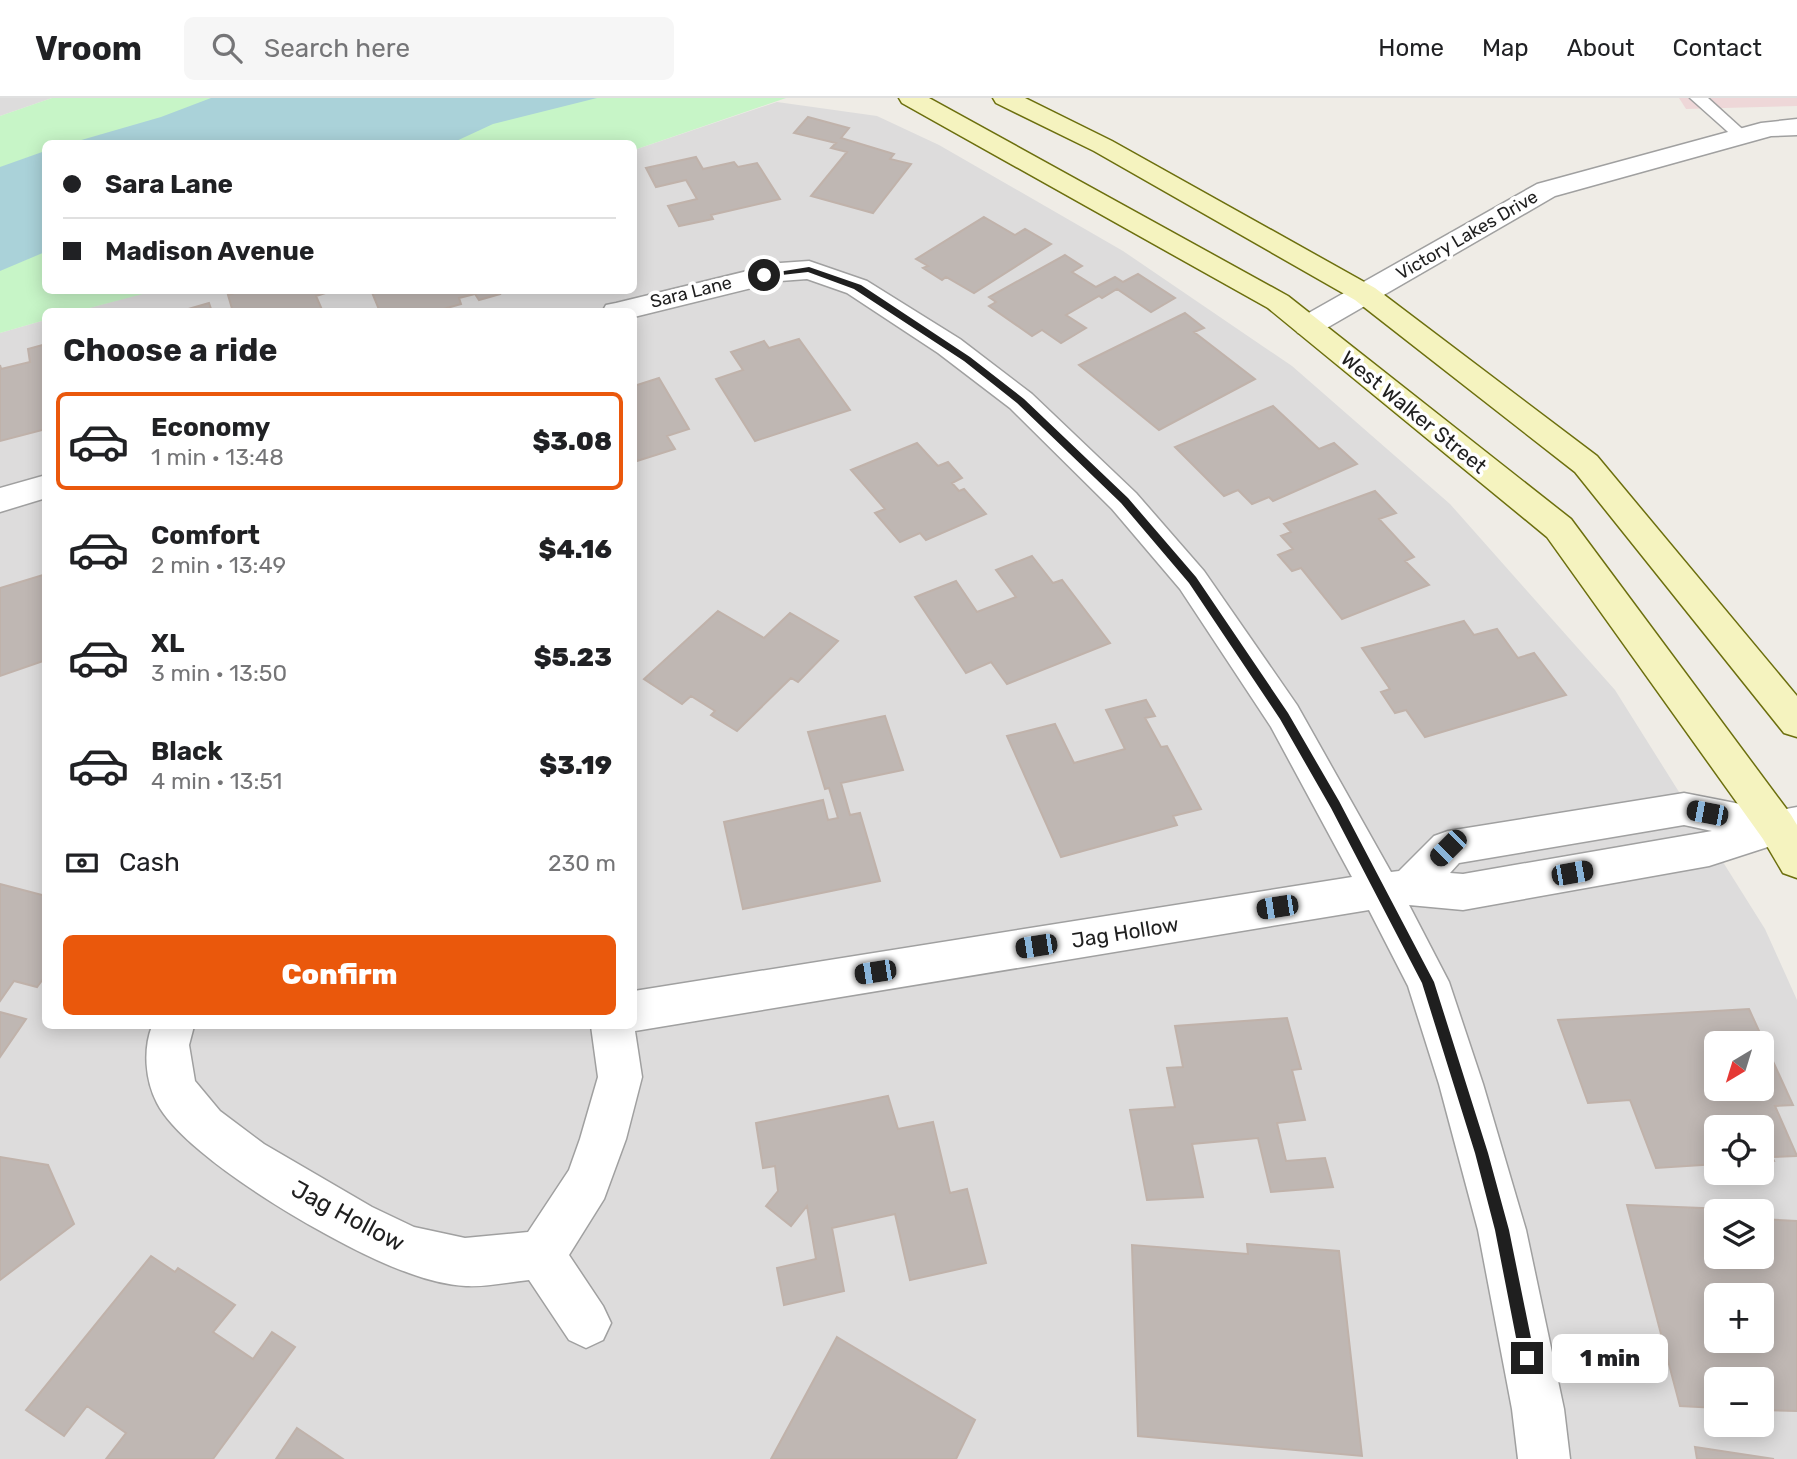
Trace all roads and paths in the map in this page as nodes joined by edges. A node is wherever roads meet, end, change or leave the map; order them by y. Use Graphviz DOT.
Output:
graph roads {
  1 [pos="911,98"];
  2 [pos="1005,98"];
  3 [pos="1698,98"];
  4 [pos="1797,127"];
  5 [pos="1742,135"];
  6 [pos="1365,294"];
  7 [pos="631,308"];
  8 [pos="1308,326"];
  9 [pos="42,487"];
  10 [pos="0,500"];
  11 [pos="1797,722"];
  12 [pos="1787,825"];
  13 [pos="1797,861"];
  14 [pos="1394,889"];
  15 [pos="637,1011"];
  16 [pos="172,1029"];
  17 [pos="613,1029"];
  18 [pos="541,1255"];
  19 [pos="586,1323"];
  20 [pos="1544,1459"];
  1 -- 8 [label="street, West Walker Street"];
  2 -- 6 [label="street"];
  3 -- 5 [label="lane"];
  4 -- 5 [label="street, Victory Lakes Drive"];
  5 -- 6 [label="street, Victory Lakes Drive"];
  6 -- 8 [label="street, Victory Lakes Drive"];
  6 -- 11 [label="street"];
  7 -- 14 [label="street, Sara Lane"];
  8 -- 12 [label="street, West Walker Street"];
  9 -- 10 [label="street"];
  12 -- 13 [label="street, West Walker Street"];
  12 -- 14 [label="street, Jag Hollow"];
  14 -- 15 [label="street, Jag Hollow"];
  14 -- 20 [label="street"];
  16 -- 18 [label="street, Jag Hollow"];
  17 -- 18 [label="street"];
  18 -- 19 [label="street"];
}
